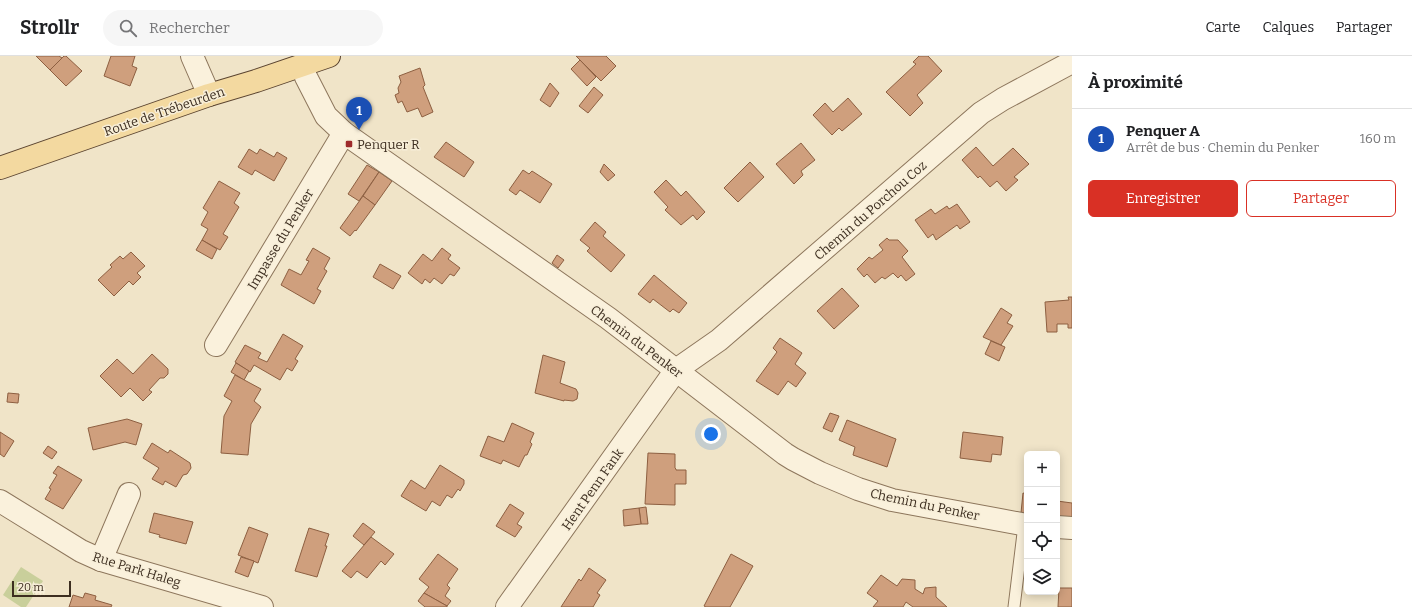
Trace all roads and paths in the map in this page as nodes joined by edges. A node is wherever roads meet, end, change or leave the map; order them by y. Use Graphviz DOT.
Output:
graph roads {
  1 [pos="192,56"];
  2 [pos="328,56"];
  3 [pos="1072,62"];
  4 [pos="302,65"];
  5 [pos="209,94"];
  6 [pos="344,133"];
  7 [pos="0,168"];
  8 [pos="216,346"];
  9 [pos="676,370"];
  10 [pos="129,494"];
  11 [pos="0,501"];
  12 [pos="1024,525"];
  13 [pos="1060,527"];
  14 [pos="1072,528"];
  15 [pos="1024,532"];
  16 [pos="101,560"];
  17 [pos="262,607"];
  18 [pos="507,607"];
  19 [pos="1014,607"];
  1 -- 5 [label="street"];
  2 -- 4 [label="main road, Route de Trébeurden"];
  3 -- 9 [label="street, Chemin du Porchou Coz"];
  4 -- 5 [label="main road, Route de Trébeurden"];
  4 -- 6 [label="street, Chemin du Penker"];
  5 -- 7 [label="main road, Route de Trébeurden"];
  6 -- 8 [label="street, Impasse du Penker"];
  6 -- 9 [label="street, Chemin du Penker"];
  9 -- 12 [label="street, Chemin du Penker"];
  9 -- 18 [label="street, Hent Penn Fank"];
  10 -- 16 [label="street"];
  11 -- 16 [label="street, Rue Park Haleg"];
  13 -- 14 [label="street"];
  15 -- 19 [label="lane"];
  16 -- 17 [label="street, Rue Park Haleg"];
}
